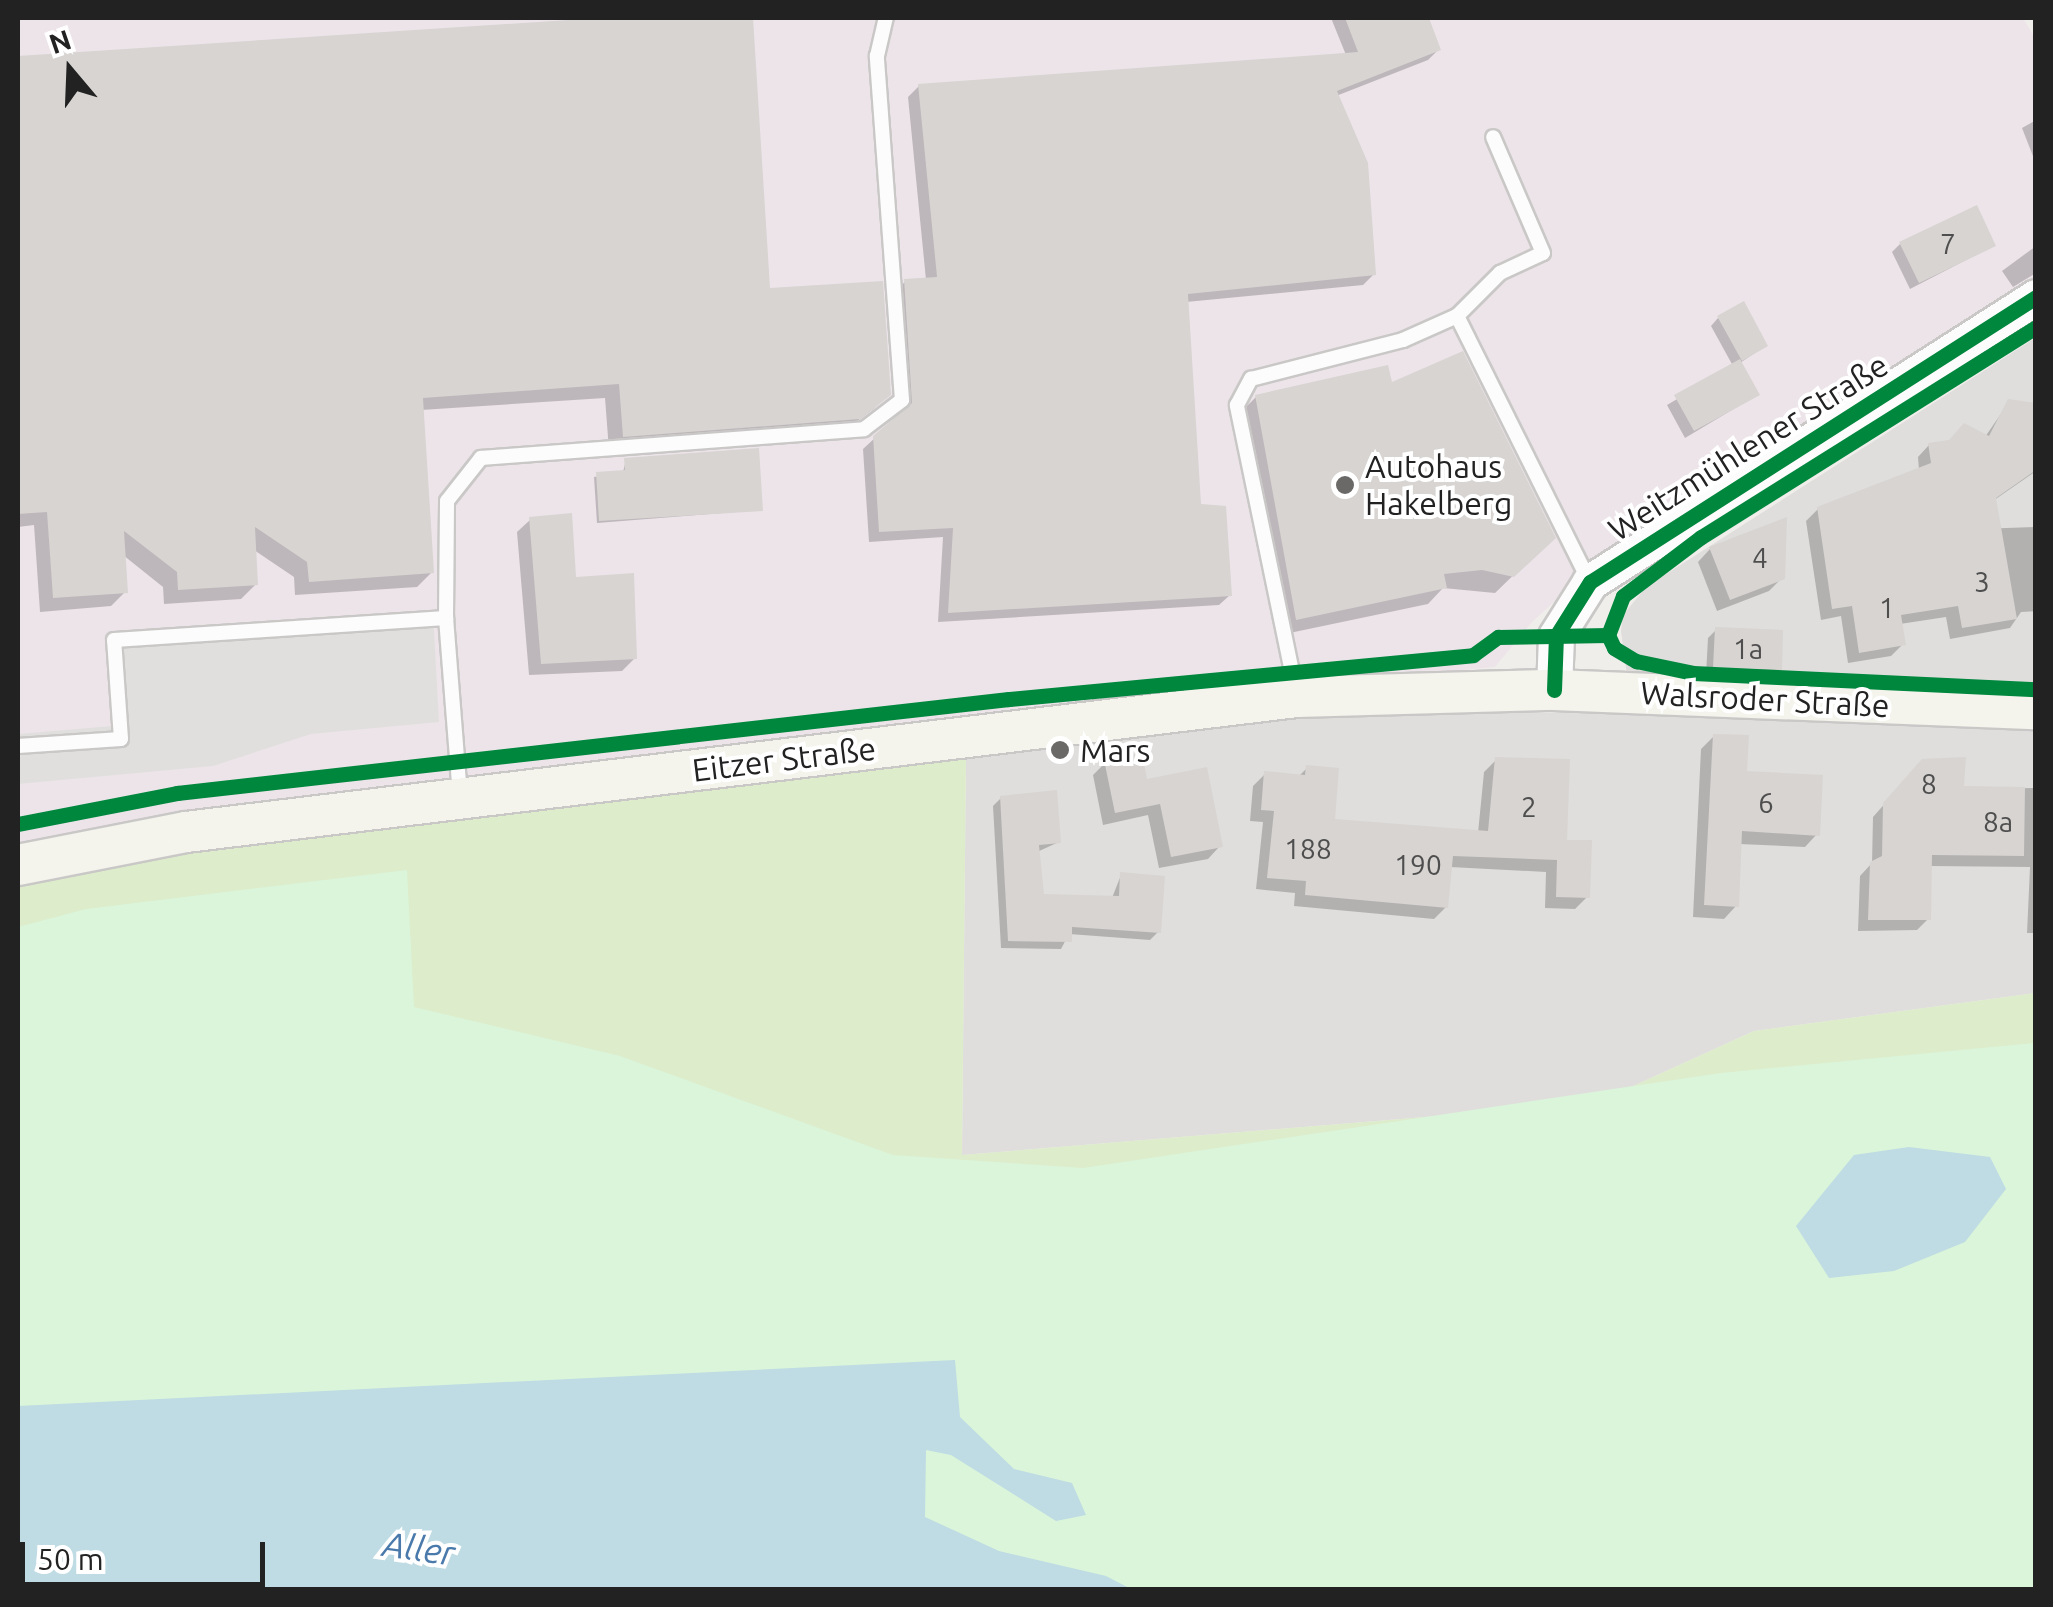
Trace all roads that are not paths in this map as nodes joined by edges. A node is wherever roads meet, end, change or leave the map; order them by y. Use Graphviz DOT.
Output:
graph roads {
  1 [pos="886,18"];
  2 [pos="1492,137"];
  3 [pos="2036,297"];
  4 [pos="1457,316"];
  5 [pos="1590,582"];
  6 [pos="446,618"];
  7 [pos="1554,690"];
  8 [pos="1297,697"];
  9 [pos="2036,709"];
  10 [pos="18,746"];
  11 [pos="460,800"];
  12 [pos="18,865"];
  1 -- 6 [label="lane"];
  2 -- 4 [label="lane"];
  3 -- 5 [label="street, Weitzmühlener Straße"];
  4 -- 5 [label="lane"];
  4 -- 8 [label="lane"];
  5 -- 7 [label="street, Weitzmühlener Straße"];
  6 -- 10 [label="lane"];
  6 -- 11 [label="lane"];
  7 -- 8 [label="main road, Eitzer Straße"];
  7 -- 9 [label="main road, Walsroder Straße"];
  8 -- 11 [label="main road, Eitzer Straße"];
  11 -- 12 [label="main road, Eitzer Straße"];
}
